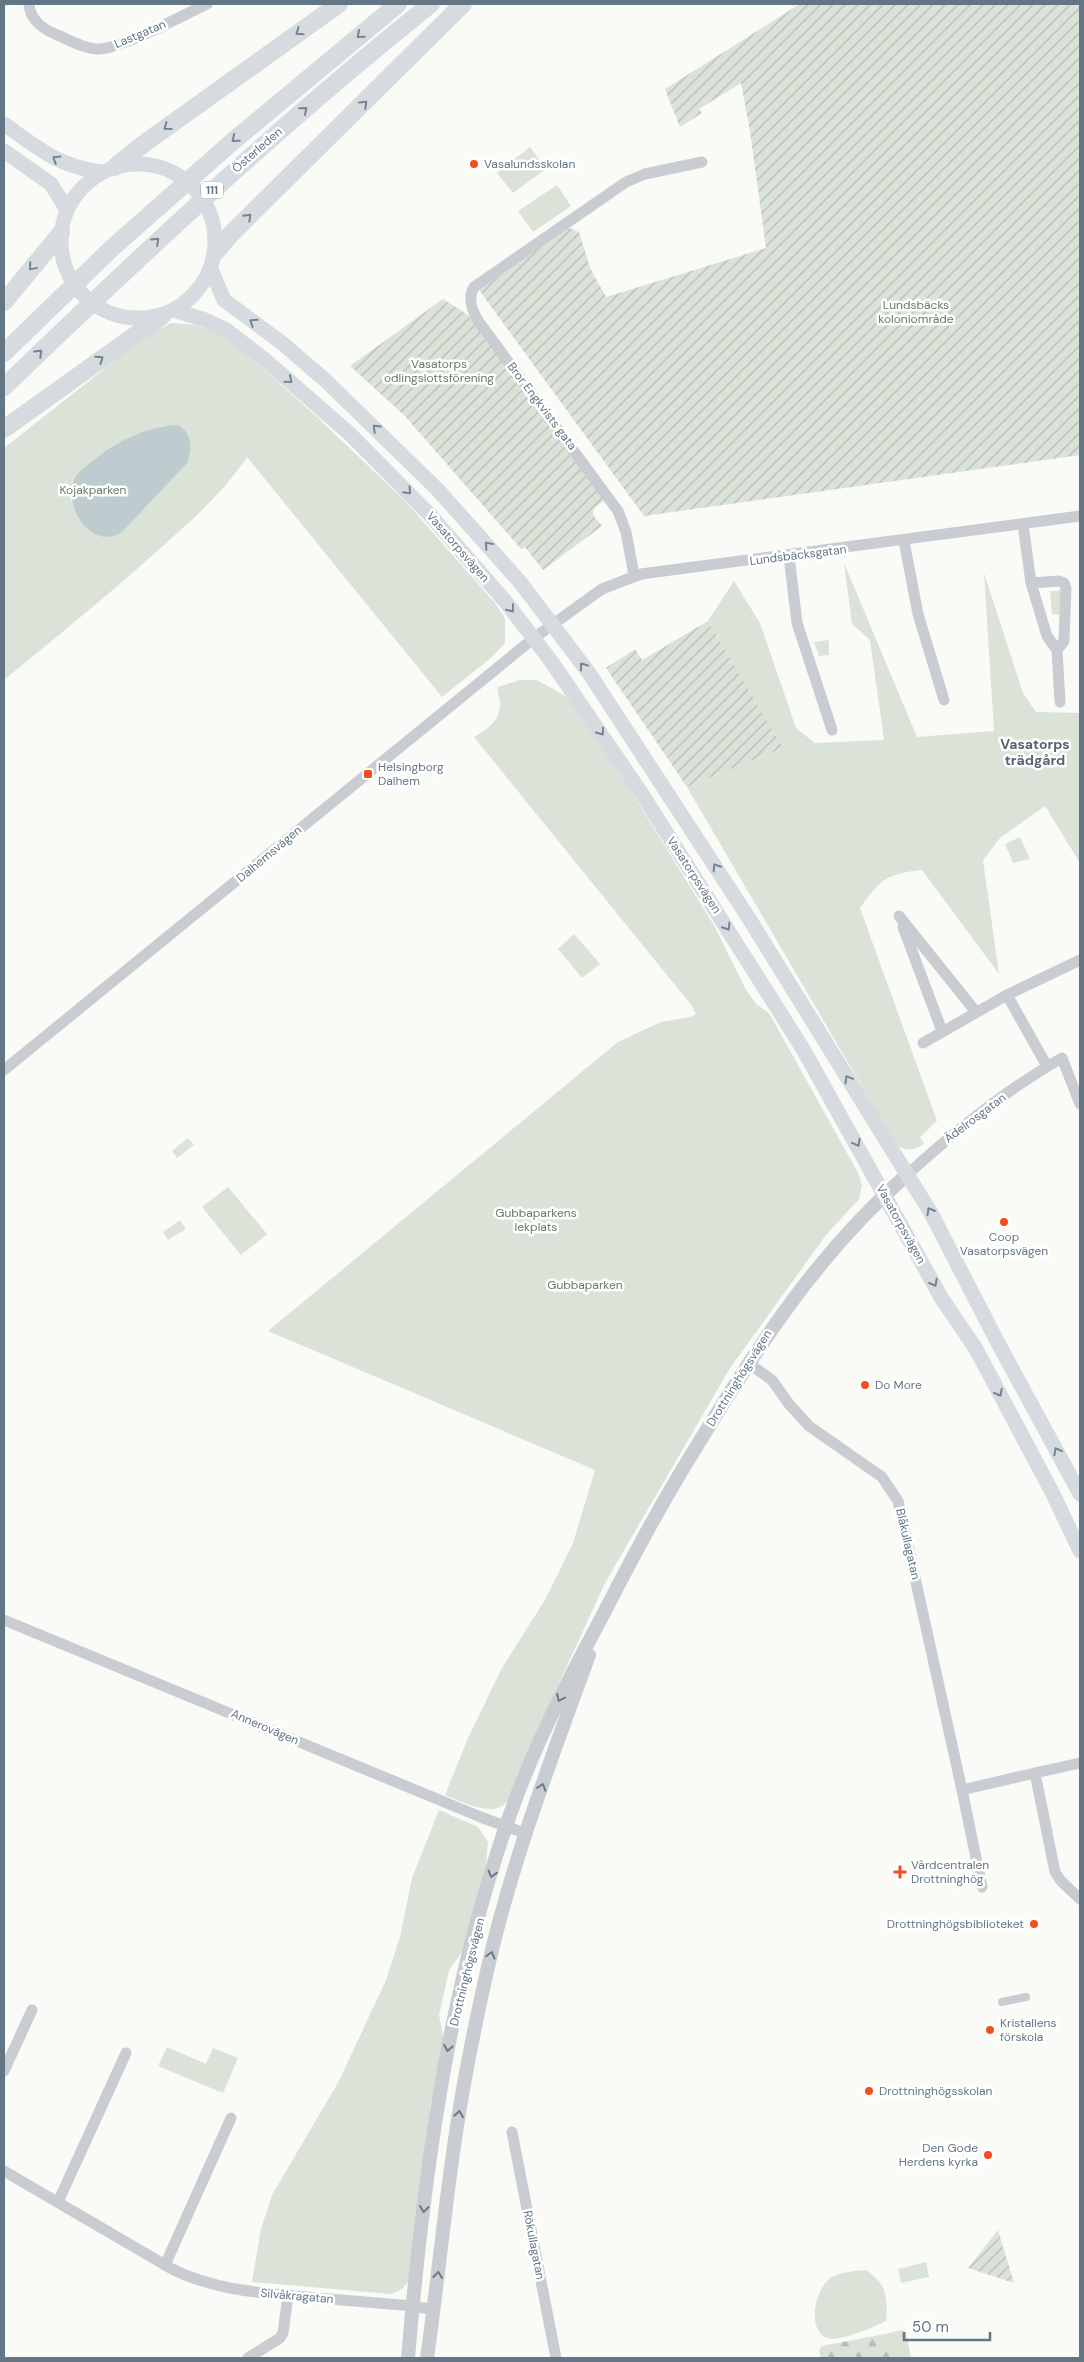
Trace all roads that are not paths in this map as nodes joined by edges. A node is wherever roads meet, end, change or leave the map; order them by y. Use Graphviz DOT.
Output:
graph roads {
  1 [pos="29,4"];
  2 [pos="208,4"];
  3 [pos="339,4"];
  4 [pos="398,4"];
  5 [pos="431,4"];
  6 [pos="463,4"];
  7 [pos="4,124"];
  8 [pos="4,151"];
  9 [pos="702,162"];
  10 [pos="109,170"];
  11 [pos="67,210"];
  12 [pos="61,233"];
  13 [pos="213,261"];
  14 [pos="4,302"];
  15 [pos="168,313"];
  16 [pos="4,353"];
  17 [pos="4,387"];
  18 [pos="4,429"];
  19 [pos="1080,516"];
  20 [pos="1023,524"];
  21 [pos="904,541"];
  22 [pos="788,556"];
  23 [pos="634,575"];
  24 [pos="1031,583"];
  25 [pos="552,624"];
  26 [pos="534,638"];
  27 [pos="1057,650"];
  28 [pos="944,700"];
  29 [pos="1060,702"];
  30 [pos="832,730"];
  31 [pos="1080,960"];
  32 [pos="1007,996"];
  33 [pos="976,1012"];
  34 [pos="942,1031"];
  35 [pos="923,1043"];
  36 [pos="1047,1066"];
  37 [pos="4,1070"];
  38 [pos="1080,1104"];
  39 [pos="908,1174"];
  40 [pos="885,1195"];
  41 [pos="748,1363"];
  42 [pos="1080,1494"];
  43 [pos="1080,1551"];
  44 [pos="606,1608"];
  45 [pos="4,1620"];
  46 [pos="1080,1763"];
  47 [pos="1035,1773"];
  48 [pos="962,1790"];
  49 [pos="507,1827"];
  50 [pos="527,1834"];
  51 [pos="982,1887"];
  52 [pos="1080,1899"];
  53 [pos="1026,1996"];
  54 [pos="1002,2002"];
  55 [pos="32,2010"];
  56 [pos="126,2053"];
  57 [pos="4,2071"];
  58 [pos="231,2118"];
  59 [pos="512,2132"];
  60 [pos="4,2171"];
  61 [pos="58,2202"];
  62 [pos="165,2265"];
  63 [pos="288,2295"];
  64 [pos="413,2306"];
  65 [pos="434,2310"];
  66 [pos="248,2358"];
  67 [pos="408,2358"];
  68 [pos="427,2358"];
  69 [pos="556,2358"];
  1 -- 2 [label="street, Lastgatan"];
  3 -- 10 [label="main road, one-way"];
  4 -- 16 [label="main road, Österleden / 111, one-way"];
  17 -- 5 [label="main road, Österleden / 111, one-way"];
  13 -- 6 [label="main road, one-way"];
  10 -- 7 [label="main road, one-way"];
  8 -- 11 [label="main road"];
  9 -- 23 [label="street, Bror Engkvists gata"];
  10 -- 11 [label="main road"];
  10 -- 13 [label="main road"];
  11 -- 12 [label="main road"];
  12 -- 14 [label="main road, one-way"];
  12 -- 15 [label="main road"];
  13 -- 15 [label="main road"];
  25 -- 13 [label="main road, Vasatorpsvägen, one-way"];
  18 -- 15 [label="main road, one-way"];
  15 -- 26 [label="main road, Vasatorpsvägen, one-way"];
  19 -- 20 [label="street, Lundsbäcksgatan"];
  20 -- 21 [label="street, Lundsbäcksgatan"];
  20 -- 24 [label="street"];
  21 -- 22 [label="street, Lundsbäcksgatan"];
  21 -- 28 [label="street"];
  22 -- 23 [label="street, Lundsbäcksgatan"];
  22 -- 30 [label="street"];
  23 -- 25 [label="street, Lundsbäcksgatan"];
  24 -- 27 [label="street"];
  24 -- 27 [label="street"];
  25 -- 26 [label="street, Lundsbäcksgatan"];
  39 -- 25 [label="main road, Vasatorpsvägen, one-way"];
  26 -- 37 [label="street, Dalhemsvägen"];
  26 -- 40 [label="main road, Vasatorpsvägen, one-way"];
  27 -- 29 [label="street"];
  31 -- 32 [label="street"];
  32 -- 33 [label="street"];
  32 -- 36 [label="street"];
  33 -- 34 [label="street"];
  33 -- 34 [label="street"];
  34 -- 35 [label="street"];
  36 -- 38 [label="street"];
  36 -- 39 [label="street, Ädelrosgatan"];
  39 -- 40 [label="street, Drottninghögsvägen"];
  42 -- 39 [label="main road, Vasatorpsvägen, one-way"];
  40 -- 41 [label="street, Drottninghögsvägen"];
  40 -- 43 [label="main road, Vasatorpsvägen, one-way"];
  41 -- 44 [label="street, Drottninghögsvägen"];
  41 -- 48 [label="street, Blåkullagatan"];
  44 -- 49 [label="street, Drottninghögsvägen, one-way"];
  50 -- 44 [label="street, Drottninghögsvägen, one-way"];
  45 -- 49 [label="street, Annerovägen"];
  46 -- 47 [label="street"];
  47 -- 48 [label="street"];
  47 -- 52 [label="street"];
  48 -- 51 [label="street, Blåkullagatan"];
  49 -- 50 [label="street, Annerovägen"];
  49 -- 64 [label="street, Drottninghögsvägen, one-way"];
  65 -- 50 [label="street, Drottninghögsvägen, one-way"];
  53 -- 54 [label="street"];
  55 -- 57 [label="street"];
  56 -- 61 [label="street"];
  58 -- 62 [label="street"];
  59 -- 69 [label="street, Rökullagatan"];
  60 -- 61 [label="street, Silvåkragatan"];
  61 -- 62 [label="street, Silvåkragatan"];
  62 -- 63 [label="street, Silvåkragatan"];
  63 -- 64 [label="street, Silvåkragatan"];
  63 -- 66 [label="street"];
  64 -- 65 [label="street, Silvåkragatan"];
  64 -- 67 [label="street, Drottninghögsvägen"];
  65 -- 68 [label="street, Drottninghögsvägen"];
}
